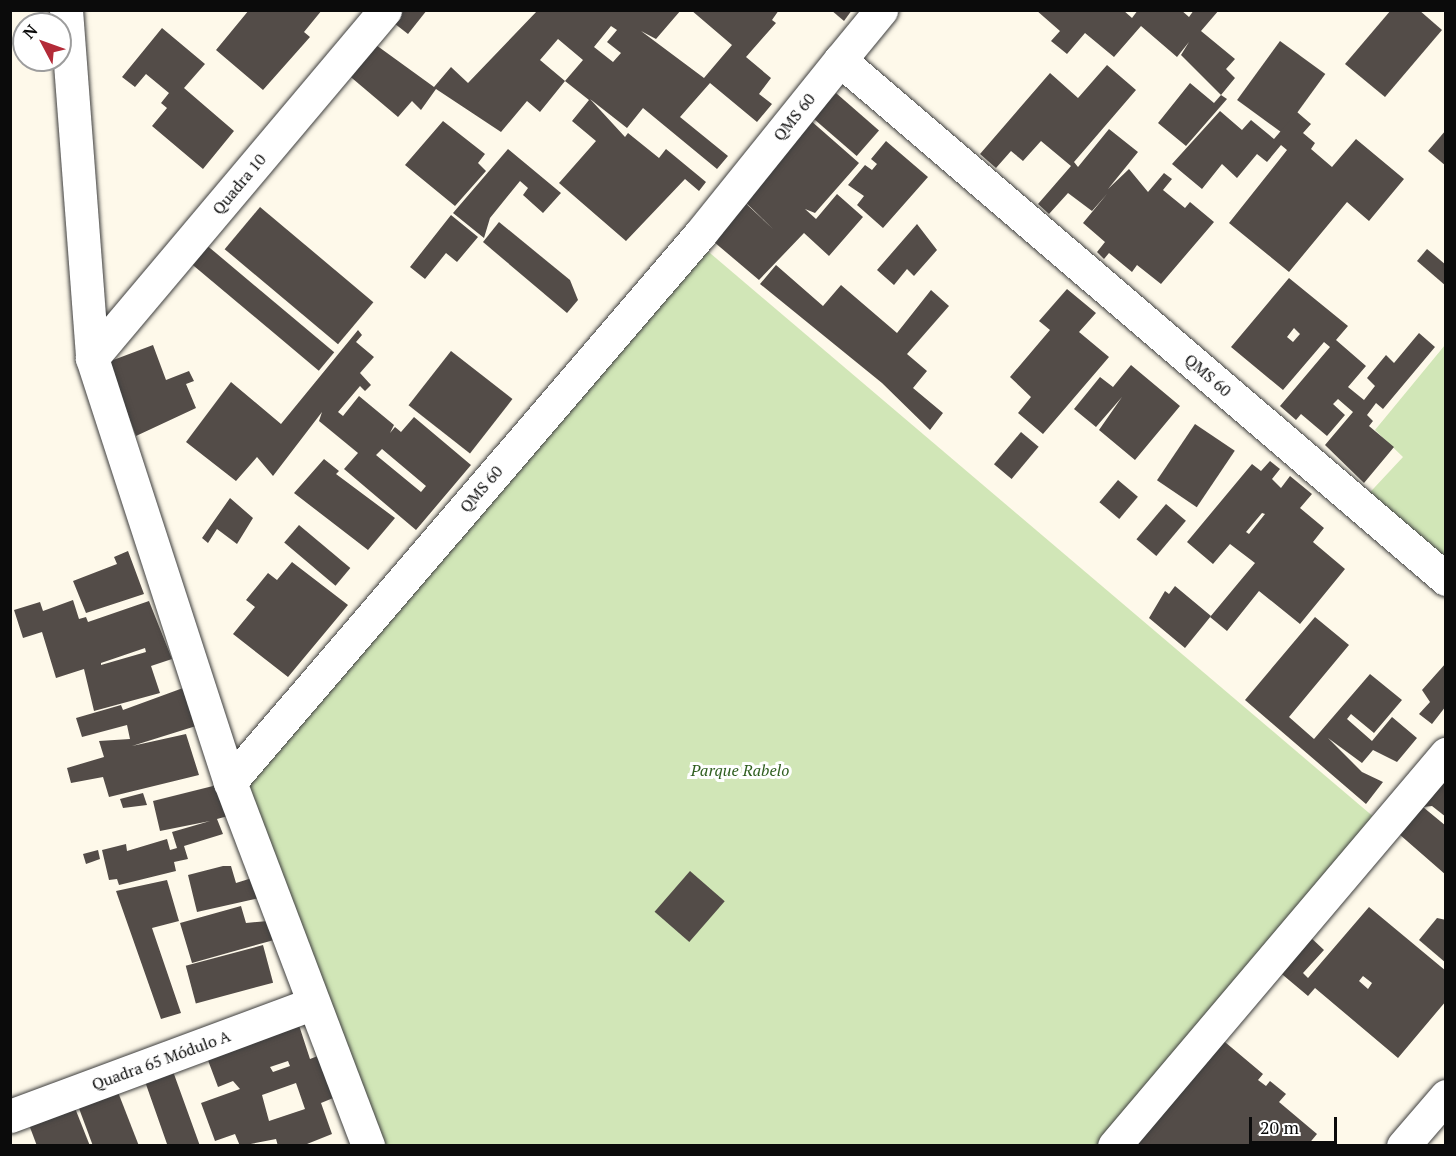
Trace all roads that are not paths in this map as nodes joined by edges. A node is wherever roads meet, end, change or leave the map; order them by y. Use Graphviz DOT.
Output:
graph roads {
  1 [pos="66,10"];
  2 [pos="385,10"];
  3 [pos="881,10"];
  4 [pos="840,60"];
  5 [pos="92,358"];
  6 [pos="1446,579"];
  7 [pos="1446,754"];
  8 [pos="230,782"];
  9 [pos="311,1004"];
  10 [pos="1446,1096"];
  11 [pos="10,1116"];
  12 [pos="368,1146"];
  13 [pos="1114,1146"];
  14 [pos="1403,1146"];
  1 -- 5 [label="street"];
  2 -- 5 [label="street, Quadra 10"];
  3 -- 4 [label="street"];
  4 -- 6 [label="street, QMS 60"];
  4 -- 8 [label="street, QMS 60"];
  5 -- 8 [label="street"];
  7 -- 13 [label="street"];
  8 -- 9 [label="street"];
  9 -- 11 [label="street, Quadra 65 Módulo A"];
  9 -- 12 [label="street"];
  10 -- 14 [label="street"];
}
